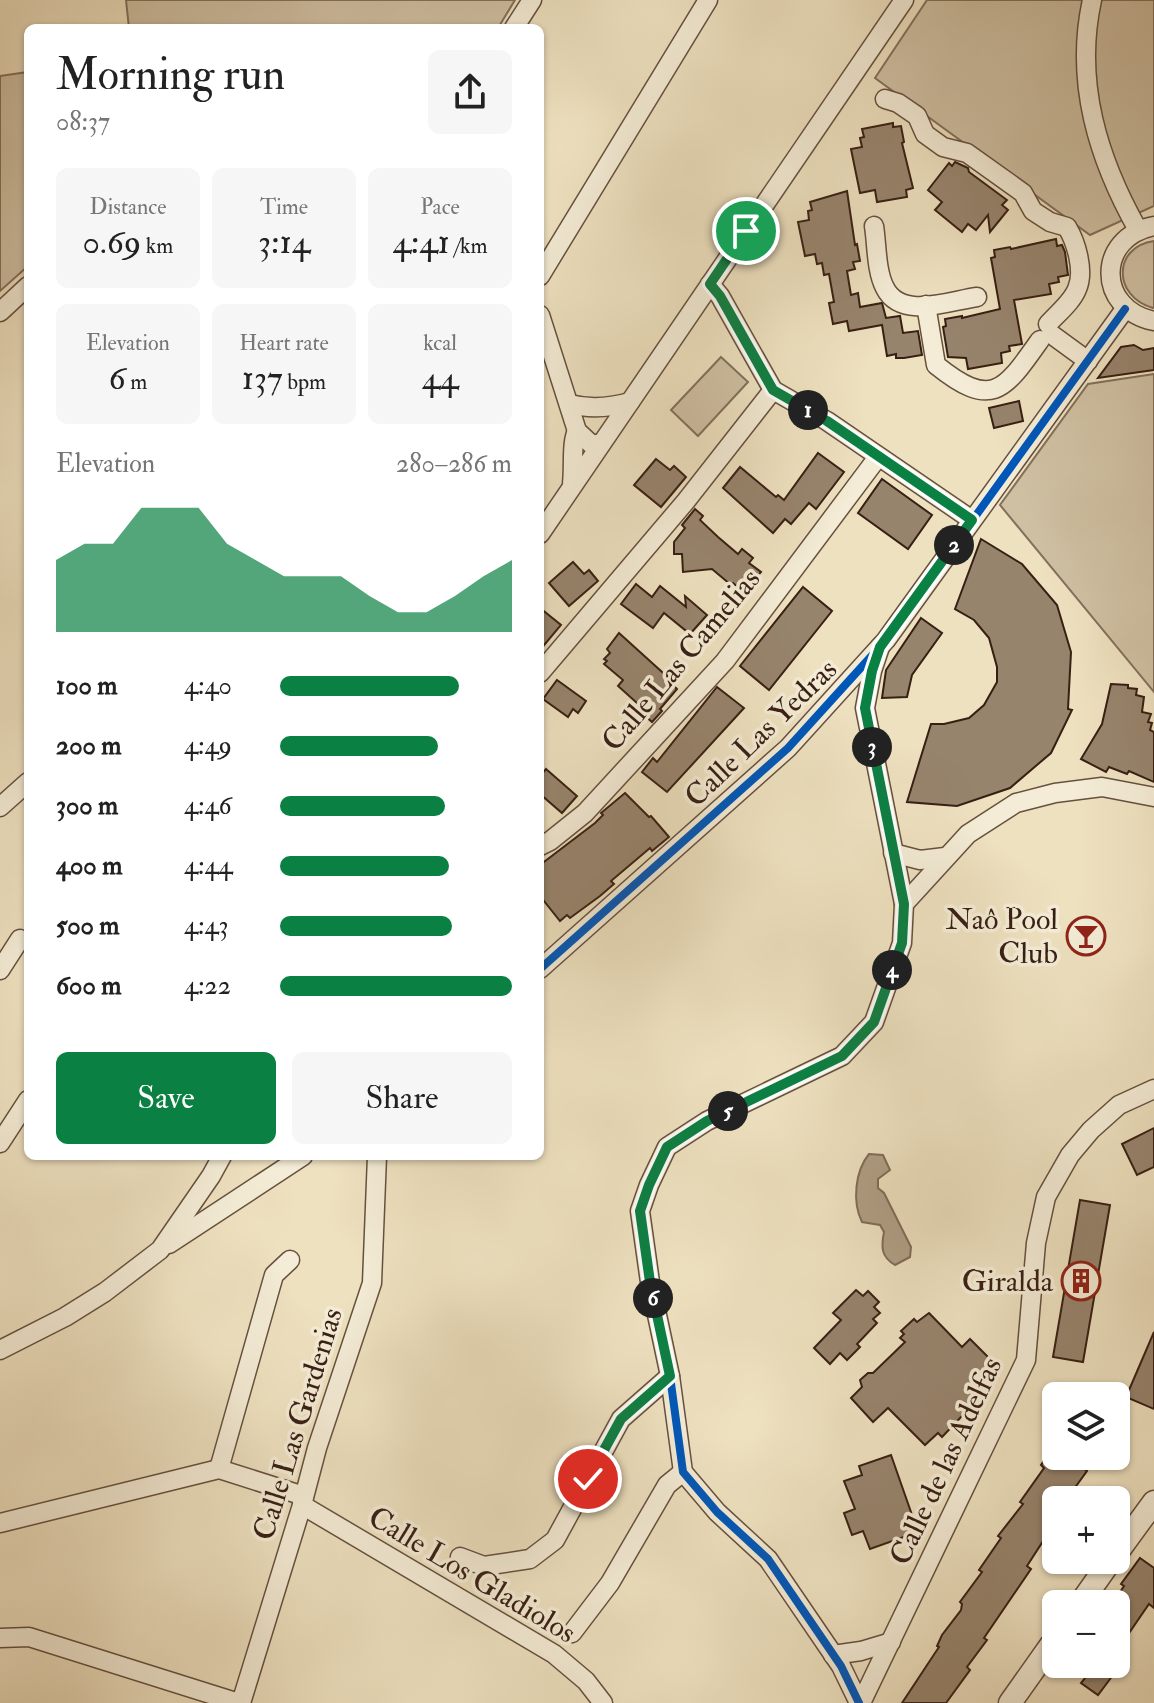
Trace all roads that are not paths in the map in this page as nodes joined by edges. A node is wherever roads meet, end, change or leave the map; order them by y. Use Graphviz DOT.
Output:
graph roads {
  1 [pos="532,0"];
  2 [pos="708,0"];
  3 [pos="904,0"];
  4 [pos="1092,0"];
  5 [pos="517,24"];
  6 [pos="885,99"];
  7 [pos="874,226"];
  8 [pos="1146,228"];
  9 [pos="544,269"];
  10 [pos="710,284"];
  11 [pos="24,290"];
  12 [pos="977,297"];
  13 [pos="926,305"];
  14 [pos="1125,309"];
  15 [pos="0,312"];
  16 [pos="1154,321"];
  17 [pos="1046,333"];
  18 [pos="546,354"];
  19 [pos="1088,361"];
  20 [pos="773,390"];
  21 [pos="630,402"];
  22 [pos="576,406"];
  23 [pos="577,431"];
  24 [pos="604,440"];
  25 [pos="878,457"];
  26 [pos="571,490"];
  27 [pos="972,520"];
  28 [pos="544,528"];
  29 [pos="880,647"];
  30 [pos="544,668"];
  31 [pos="865,708"];
  32 [pos="824,710"];
  33 [pos="24,786"];
  34 [pos="1154,797"];
  35 [pos="0,807"];
  36 [pos="544,844"];
  37 [pos="893,853"];
  38 [pos="945,857"];
  39 [pos="904,904"];
  40 [pos="20,939"];
  41 [pos="544,965"];
  42 [pos="0,970"];
  43 [pos="1154,1089"];
  44 [pos="24,1106"];
  45 [pos="0,1143"];
  46 [pos="220,1160"];
  47 [pos="297,1160"];
  48 [pos="377,1160"];
  49 [pos="160,1250"];
  50 [pos="290,1260"];
  51 [pos="0,1350"];
  52 [pos="670,1376"];
  53 [pos="219,1469"];
  54 [pos="683,1472"];
  55 [pos="303,1501"];
  56 [pos="1154,1502"];
  57 [pos="0,1523"];
  58 [pos="1130,1535"];
  59 [pos="460,1557"];
  60 [pos="572,1633"];
  61 [pos="0,1638"];
  62 [pos="891,1642"];
  63 [pos="833,1655"];
  64 [pos="1042,1658"];
  65 [pos="240,1703"];
  66 [pos="603,1703"];
  67 [pos="860,1703"];
  68 [pos="1010,1703"];
  1 -- 5 [label="street"];
  2 -- 9 [label="street"];
  3 -- 10 [label="street"];
  4 -- 8 [label="street"];
  6 -- 17 [label="street"];
  7 -- 13 [label="street"];
  8 -- 14 [label="street"];
  10 -- 20 [label="street"];
  10 -- 21 [label="street"];
  11 -- 15 [label="street"];
  12 -- 13 [label="street"];
  13 -- 17 [label="street"];
  14 -- 16 [label="street"];
  14 -- 19 [label="street, Calle Las Yedras"];
  17 -- 19 [label="street"];
  18 -- 22 [label="street"];
  19 -- 27 [label="street, Calle Las Yedras"];
  20 -- 25 [label="street"];
  20 -- 30 [label="street"];
  21 -- 22 [label="street"];
  21 -- 24 [label="street"];
  22 -- 23 [label="street"];
  22 -- 24 [label="street"];
  23 -- 24 [label="street"];
  23 -- 26 [label="street"];
  24 -- 26 [label="street"];
  25 -- 27 [label="street"];
  25 -- 36 [label="street, Calle Las Camelias"];
  26 -- 28 [label="street"];
  27 -- 29 [label="street, Calle Las Yedras"];
  29 -- 31 [label="street"];
  29 -- 32 [label="street, Calle Las Yedras"];
  31 -- 32 [label="street"];
  31 -- 37 [label="street"];
  32 -- 41 [label="street, Calle Las Yedras"];
  33 -- 35 [label="street"];
  34 -- 38 [label="street"];
  37 -- 38 [label="street"];
  37 -- 39 [label="street"];
  38 -- 39 [label="street"];
  39 -- 52 [label="street"];
  40 -- 42 [label="street"];
  43 -- 62 [label="street, Calle de las Adelfas"];
  44 -- 45 [label="street"];
  46 -- 49 [label="street"];
  47 -- 49 [label="street"];
  48 -- 55 [label="street, Calle Las Gardenias"];
  49 -- 51 [label="street"];
  50 -- 53 [label="street"];
  52 -- 54 [label="street"];
  52 -- 59 [label="street"];
  53 -- 55 [label="street, Calle Los Gladiolos"];
  53 -- 57 [label="street"];
  54 -- 60 [label="street"];
  54 -- 63 [label="street"];
  55 -- 65 [label="street, Calle Las Gardenias"];
  55 -- 66 [label="street, Calle Los Gladiolos"];
  56 -- 58 [label="street"];
  61 -- 65 [label="street"];
  62 -- 63 [label="street"];
  62 -- 67 [label="street, Calle de las Adelfas"];
  63 -- 67 [label="street"];
  64 -- 68 [label="street"];
}
